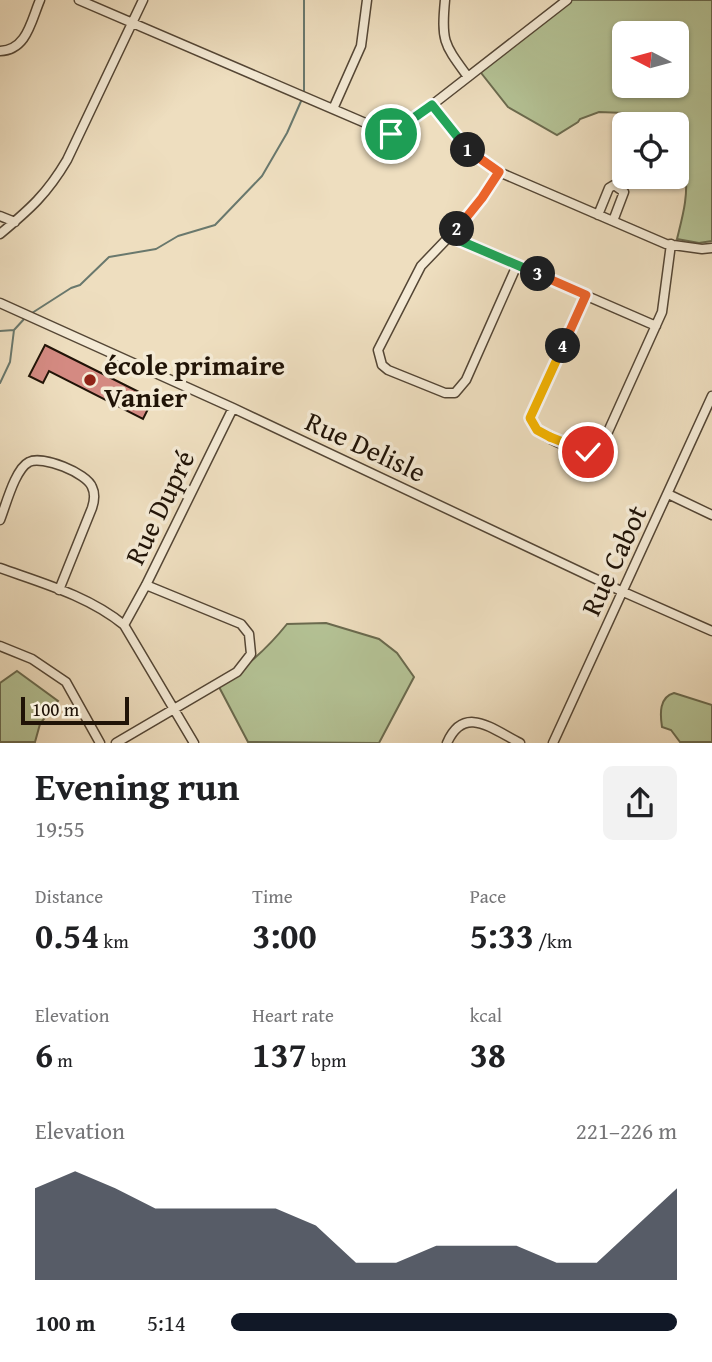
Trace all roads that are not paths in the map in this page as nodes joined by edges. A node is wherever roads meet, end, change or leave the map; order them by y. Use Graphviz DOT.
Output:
graph roads {
  1 [pos="40,0"];
  2 [pos="79,0"];
  3 [pos="143,0"];
  4 [pos="366,0"];
  5 [pos="445,0"];
  6 [pos="567,0"];
  7 [pos="132,24"];
  8 [pos="0,51"];
  9 [pos="468,77"];
  10 [pos="432,105"];
  11 [pos="333,109"];
  12 [pos="499,172"];
  13 [pos="598,215"];
  14 [pos="0,216"];
  15 [pos="614,221"];
  16 [pos="15,222"];
  17 [pos="0,234"];
  18 [pos="449,236"];
  19 [pos="671,244"];
  20 [pos="712,248"];
  21 [pos="517,265"];
  22 [pos="586,295"];
  23 [pos="0,303"];
  24 [pos="656,326"];
  25 [pos="712,396"];
  26 [pos="233,408"];
  27 [pos="668,494"];
  28 [pos="712,514"];
  29 [pos="0,520"];
  30 [pos="0,568"];
  31 [pos="146,585"];
  32 [pos="59,590"];
  33 [pos="623,591"];
  34 [pos="124,625"];
  35 [pos="712,631"];
  36 [pos="0,646"];
  37 [pos="174,709"];
  38 [pos="557,741"];
  39 [pos="100,743"];
  40 [pos="116,743"];
  41 [pos="194,743"];
  42 [pos="447,743"];
  43 [pos="520,743"];
  1 -- 8 [label="street"];
  2 -- 7 [label="street"];
  3 -- 7 [label="street"];
  4 -- 11 [label="street"];
  5 -- 9 [label="street"];
  6 -- 9 [label="street"];
  7 -- 11 [label="street"];
  7 -- 16 [label="street"];
  9 -- 10 [label="street"];
  10 -- 11 [label="street"];
  10 -- 12 [label="street"];
  12 -- 13 [label="street"];
  12 -- 18 [label="street"];
  13 -- 15 [label="street"];
  13 -- 15 [label="street"];
  14 -- 16 [label="street"];
  15 -- 19 [label="street"];
  16 -- 17 [label="street"];
  18 -- 21 [label="street"];
  18 -- 21 [label="street"];
  19 -- 20 [label="street"];
  19 -- 24 [label="street"];
  21 -- 22 [label="street"];
  22 -- 24 [label="street"];
  22 -- 24 [label="street"];
  23 -- 26 [label="street, Rue Delisle"];
  25 -- 27 [label="street, Rue Cabot"];
  26 -- 31 [label="street, Rue Dupré"];
  26 -- 33 [label="street, Rue Delisle"];
  27 -- 28 [label="street"];
  27 -- 33 [label="street, Rue Cabot"];
  29 -- 32 [label="street"];
  30 -- 32 [label="street"];
  31 -- 34 [label="street, Rue Dupré"];
  31 -- 37 [label="street"];
  32 -- 34 [label="street"];
  33 -- 35 [label="street, Rue Delisle"];
  33 -- 38 [label="street, Rue Cabot"];
  34 -- 37 [label="street"];
  36 -- 39 [label="street"];
  37 -- 40 [label="street"];
  37 -- 41 [label="street"];
  42 -- 43 [label="street"];
}
